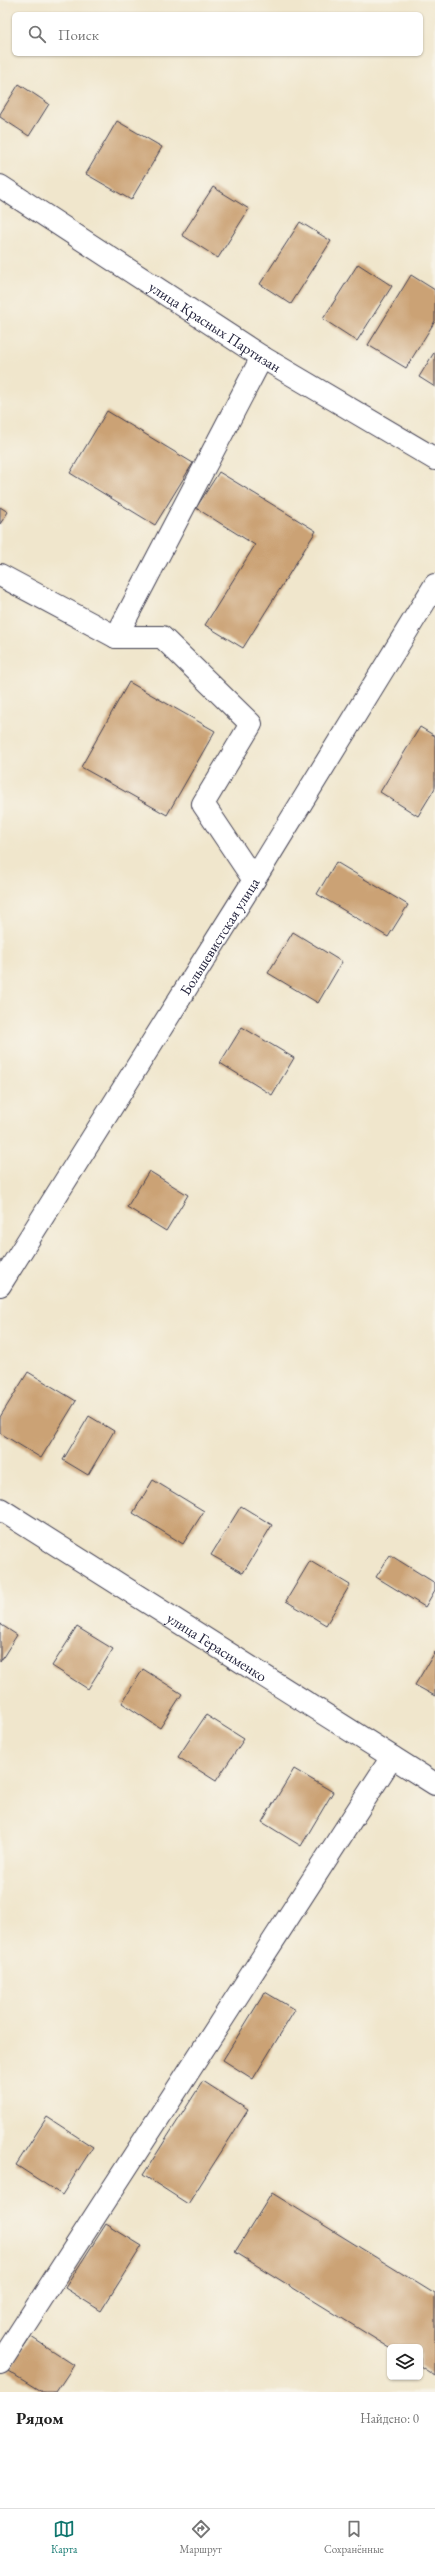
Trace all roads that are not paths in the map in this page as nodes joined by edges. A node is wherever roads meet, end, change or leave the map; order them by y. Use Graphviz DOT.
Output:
graph roads {
  1 [pos="0,186"];
  2 [pos="262,356"];
  3 [pos="435,459"];
  4 [pos="0,575"];
  5 [pos="435,585"];
  6 [pos="116,637"];
  7 [pos="254,880"];
  8 [pos="0,1285"];
  9 [pos="0,1508"];
  10 [pos="392,1757"];
  11 [pos="435,1784"];
  12 [pos="0,2363"];
  1 -- 2 [label="main road, улица Красных Партизан"];
  2 -- 3 [label="main road, улица Красных Партизан"];
  2 -- 6 [label="main road"];
  4 -- 6 [label="main road"];
  5 -- 7 [label="main road, Большевистская улица"];
  6 -- 7 [label="main road"];
  7 -- 8 [label="main road, Большевистская улица"];
  9 -- 10 [label="main road, улица Герасименко"];
  10 -- 11 [label="main road, улица Герасименко"];
  10 -- 12 [label="main road"];
}
